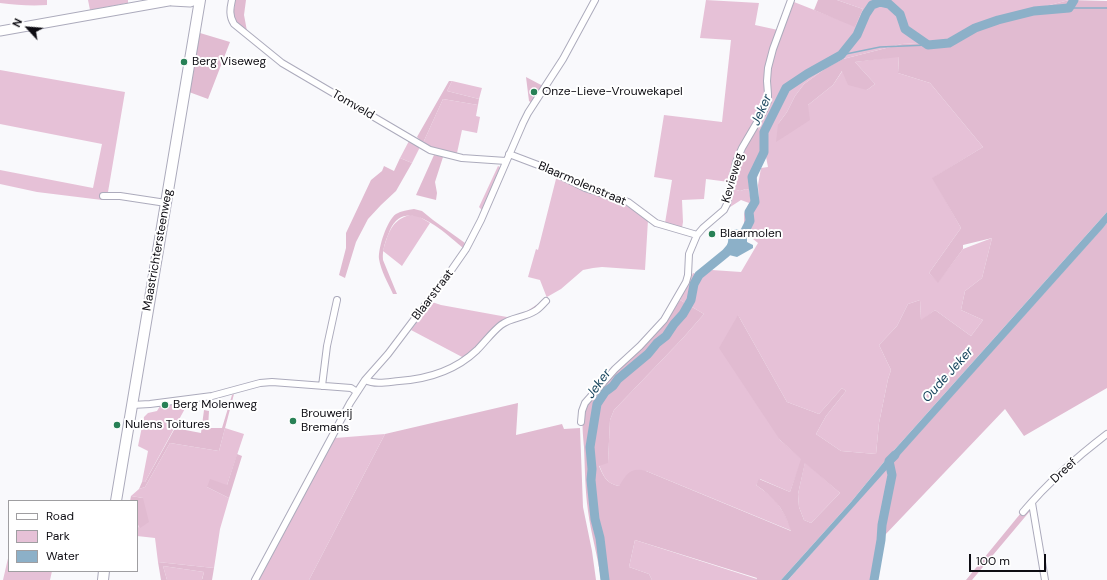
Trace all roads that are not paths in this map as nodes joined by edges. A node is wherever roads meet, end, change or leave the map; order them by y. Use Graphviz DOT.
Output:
graph roads {
  1 [pos="173,0"];
  2 [pos="196,0"];
  3 [pos="200,0"];
  4 [pos="595,0"];
  5 [pos="791,0"];
  6 [pos="231,1"];
  7 [pos="0,30"];
  8 [pos="509,154"];
  9 [pos="506,161"];
  10 [pos="104,196"];
  11 [pos="166,203"];
  12 [pos="697,235"];
  13 [pos="337,300"];
  14 [pos="546,301"];
  15 [pos="365,380"];
  16 [pos="322,386"];
  17 [pos="357,392"];
  18 [pos="132,405"];
  19 [pos="581,422"];
  20 [pos="1107,434"];
  21 [pos="116,500"];
  22 [pos="1032,502"];
  23 [pos="1024,512"];
  24 [pos="255,580"];
  25 [pos="1045,580"];
  1 -- 2 [label="street"];
  1 -- 7 [label="street"];
  3 -- 11 [label="main road, Maastrichtersteenweg"];
  4 -- 8 [label="street, Blaarstraat"];
  5 -- 12 [label="street, Kevieweg"];
  6 -- 9 [label="street, Tomveld"];
  8 -- 9 [label="street, Blaarstraat"];
  8 -- 12 [label="street, Blaarmolenstraat"];
  9 -- 15 [label="street, Blaarstraat"];
  10 -- 11 [label="street"];
  11 -- 18 [label="main road, Maastrichtersteenweg"];
  12 -- 19 [label="street"];
  13 -- 16 [label="street"];
  14 -- 15 [label="street"];
  15 -- 17 [label="street, Blaarstraat"];
  16 -- 17 [label="street"];
  16 -- 18 [label="street"];
  17 -- 24 [label="street, Blaarstraat"];
  18 -- 21 [label="main road, Maastrichtersteenweg"];
  20 -- 22 [label="street, Dreef"];
  22 -- 23 [label="street, Dreef"];
  22 -- 25 [label="street"];
}
